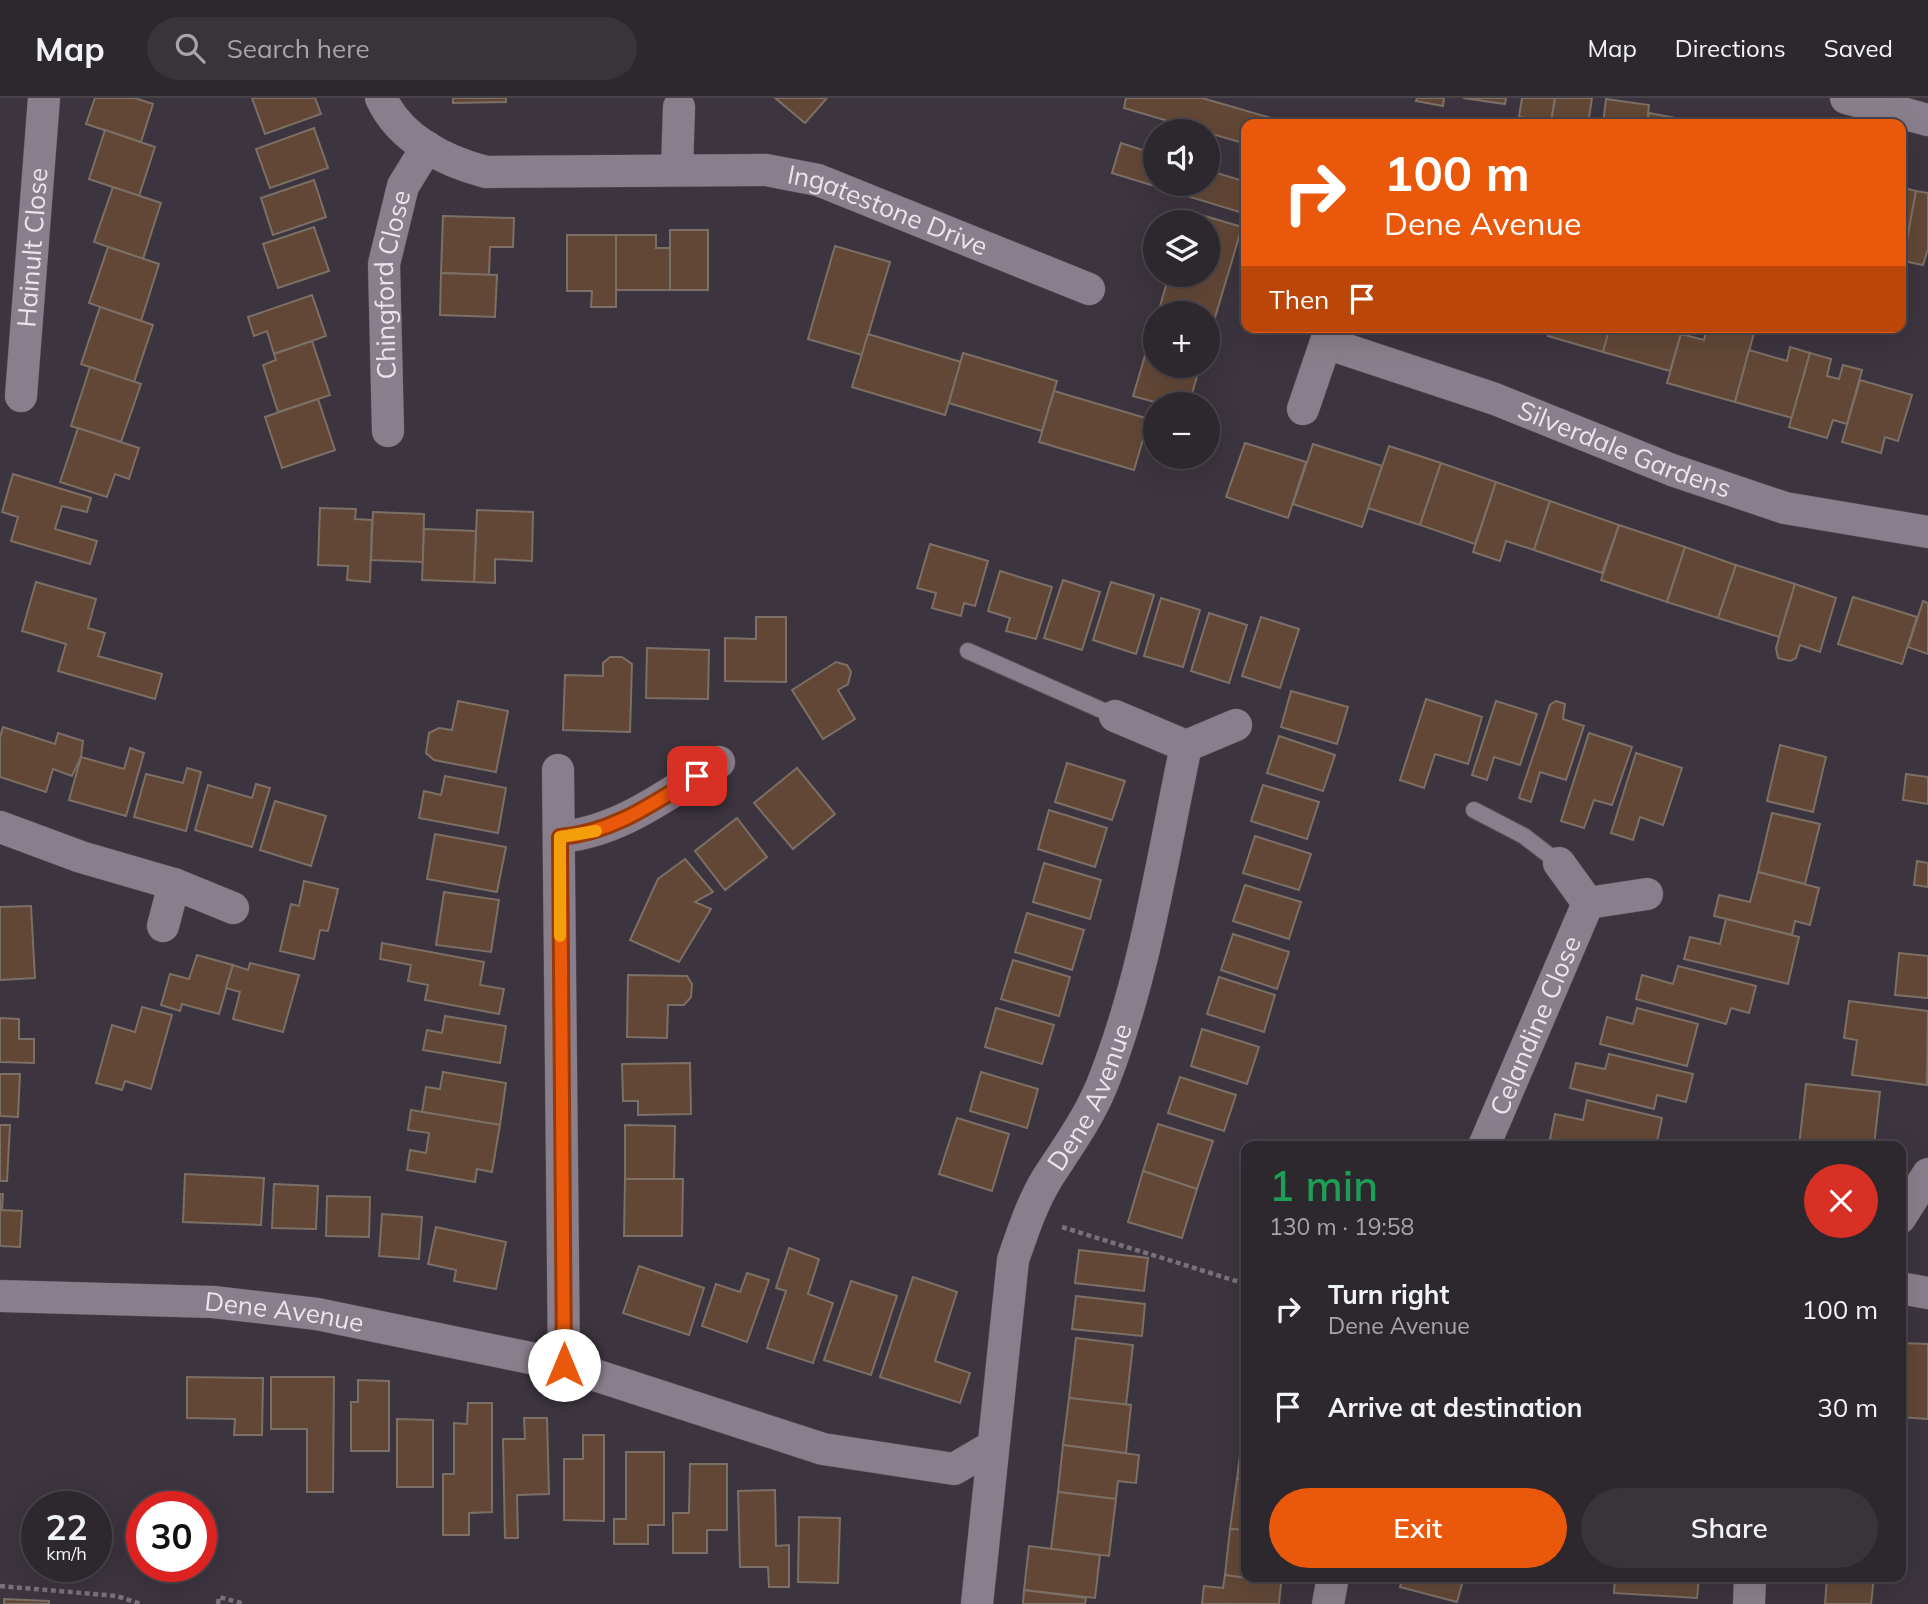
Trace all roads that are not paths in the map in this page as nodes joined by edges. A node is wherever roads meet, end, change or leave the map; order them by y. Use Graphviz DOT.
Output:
graph roads {
  1 [pos="44,98"];
  2 [pos="381,98"];
  3 [pos="1846,98"];
  4 [pos="679,107"];
  5 [pos="1928,120"];
  6 [pos="426,147"];
  7 [pos="677,170"];
  8 [pos="1088,289"];
  9 [pos="1328,335"];
  10 [pos="21,396"];
  11 [pos="1303,409"];
  12 [pos="388,432"];
  13 [pos="1928,532"];
  14 [pos="968,651"];
  15 [pos="1115,716"];
  16 [pos="1236,725"];
  17 [pos="1186,746"];
  18 [pos="719,762"];
  19 [pos="558,770"];
  20 [pos="1474,810"];
  21 [pos="0,827"];
  22 [pos="560,837"];
  23 [pos="1559,863"];
  24 [pos="174,884"];
  25 [pos="1647,894"];
  26 [pos="1588,903"];
  27 [pos="233,908"];
  28 [pos="163,926"];
  29 [pos="1486,1141"];
  30 [pos="1928,1174"];
  31 [pos="1906,1209"];
  32 [pos="1906,1289"];
  33 [pos="1928,1293"];
  34 [pos="0,1296"];
  35 [pos="564,1365"];
  36 [pos="993,1446"];
  37 [pos="1332,1582"];
  38 [pos="1750,1582"];
  39 [pos="977,1604"];
  40 [pos="1328,1604"];
  41 [pos="1749,1604"];
  1 -- 10 [label="street, Hainult Close"];
  2 -- 6 [label="street, Ingatestone Drive"];
  3 -- 5 [label="street"];
  4 -- 7 [label="street"];
  6 -- 7 [label="street, Ingatestone Drive"];
  6 -- 12 [label="street, Chingford Close"];
  7 -- 8 [label="street, Ingatestone Drive"];
  9 -- 11 [label="street, Silverdale Gardens"];
  9 -- 13 [label="street, Silverdale Gardens"];
  14 -- 15 [label="lane"];
  15 -- 17 [label="street"];
  16 -- 17 [label="street"];
  17 -- 36 [label="street, Dene Avenue"];
  18 -- 22 [label="street"];
  19 -- 22 [label="street"];
  20 -- 23 [label="lane"];
  21 -- 24 [label="street"];
  22 -- 35 [label="street"];
  23 -- 26 [label="street, Celandine Close"];
  24 -- 27 [label="street"];
  24 -- 28 [label="street"];
  25 -- 26 [label="street, Celandine Close"];
  26 -- 29 [label="street, Celandine Close"];
  30 -- 31 [label="street"];
  32 -- 33 [label="street"];
  34 -- 35 [label="street, Dene Avenue"];
  35 -- 36 [label="street, Dene Avenue"];
  36 -- 39 [label="street, Dene Avenue"];
  37 -- 40 [label="street"];
  38 -- 41 [label="street"];
}
